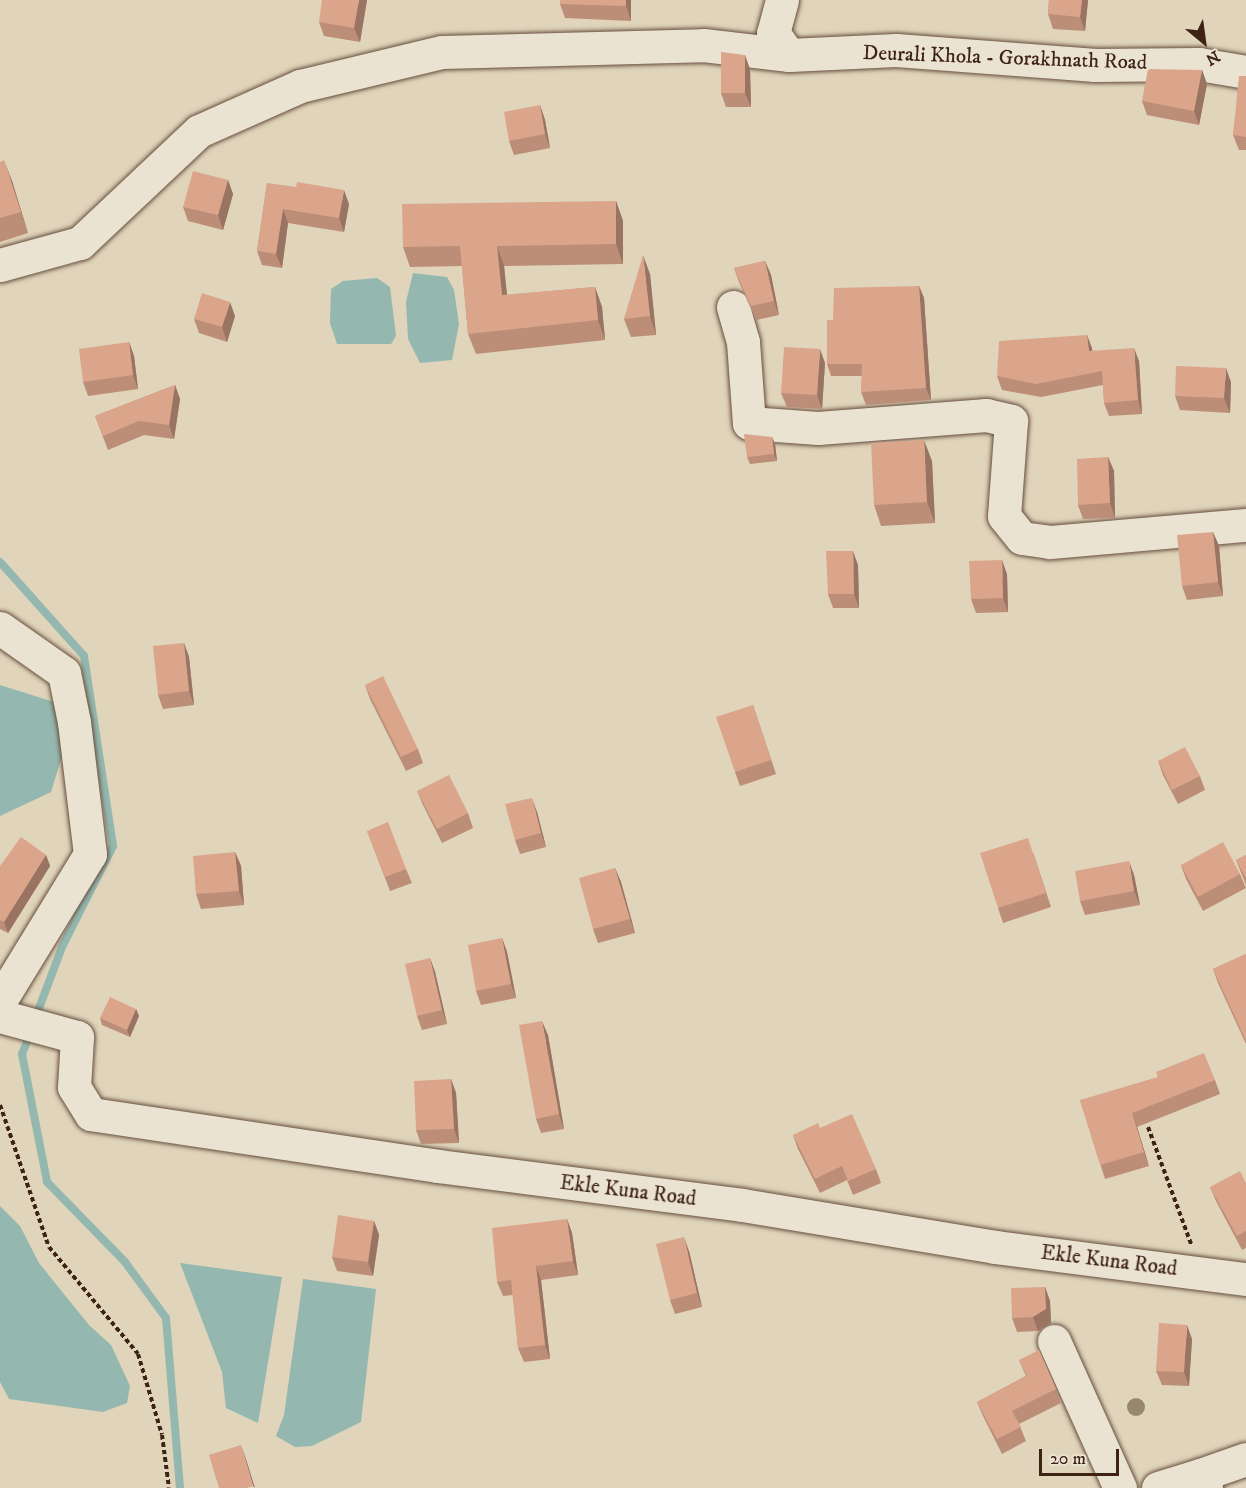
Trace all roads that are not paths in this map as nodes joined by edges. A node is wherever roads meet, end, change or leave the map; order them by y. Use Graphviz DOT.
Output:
graph roads {
  1 [pos="782,0"];
  2 [pos="789,55"];
  3 [pos="1246,72"];
  4 [pos="0,265"];
  5 [pos="733,307"];
  6 [pos="1246,525"];
  7 [pos="0,628"];
  8 [pos="0,1000"];
  9 [pos="0,1016"];
  10 [pos="1246,1279"];
  11 [pos="1054,1341"];
  12 [pos="1246,1459"];
  13 [pos="1203,1482"];
  14 [pos="1120,1488"];
  15 [pos="1158,1488"];
  1 -- 2 [label="street"];
  2 -- 3 [label="street, Deurali Khola - Gorakhnath Road"];
  2 -- 4 [label="street, Deurali Khola - Gorakhnath Road"];
  5 -- 6 [label="street"];
  7 -- 8 [label="street"];
  9 -- 10 [label="street, Ekle Kuna Road"];
  11 -- 14 [label="street"];
  12 -- 13 [label="street"];
  13 -- 15 [label="street"];
}
